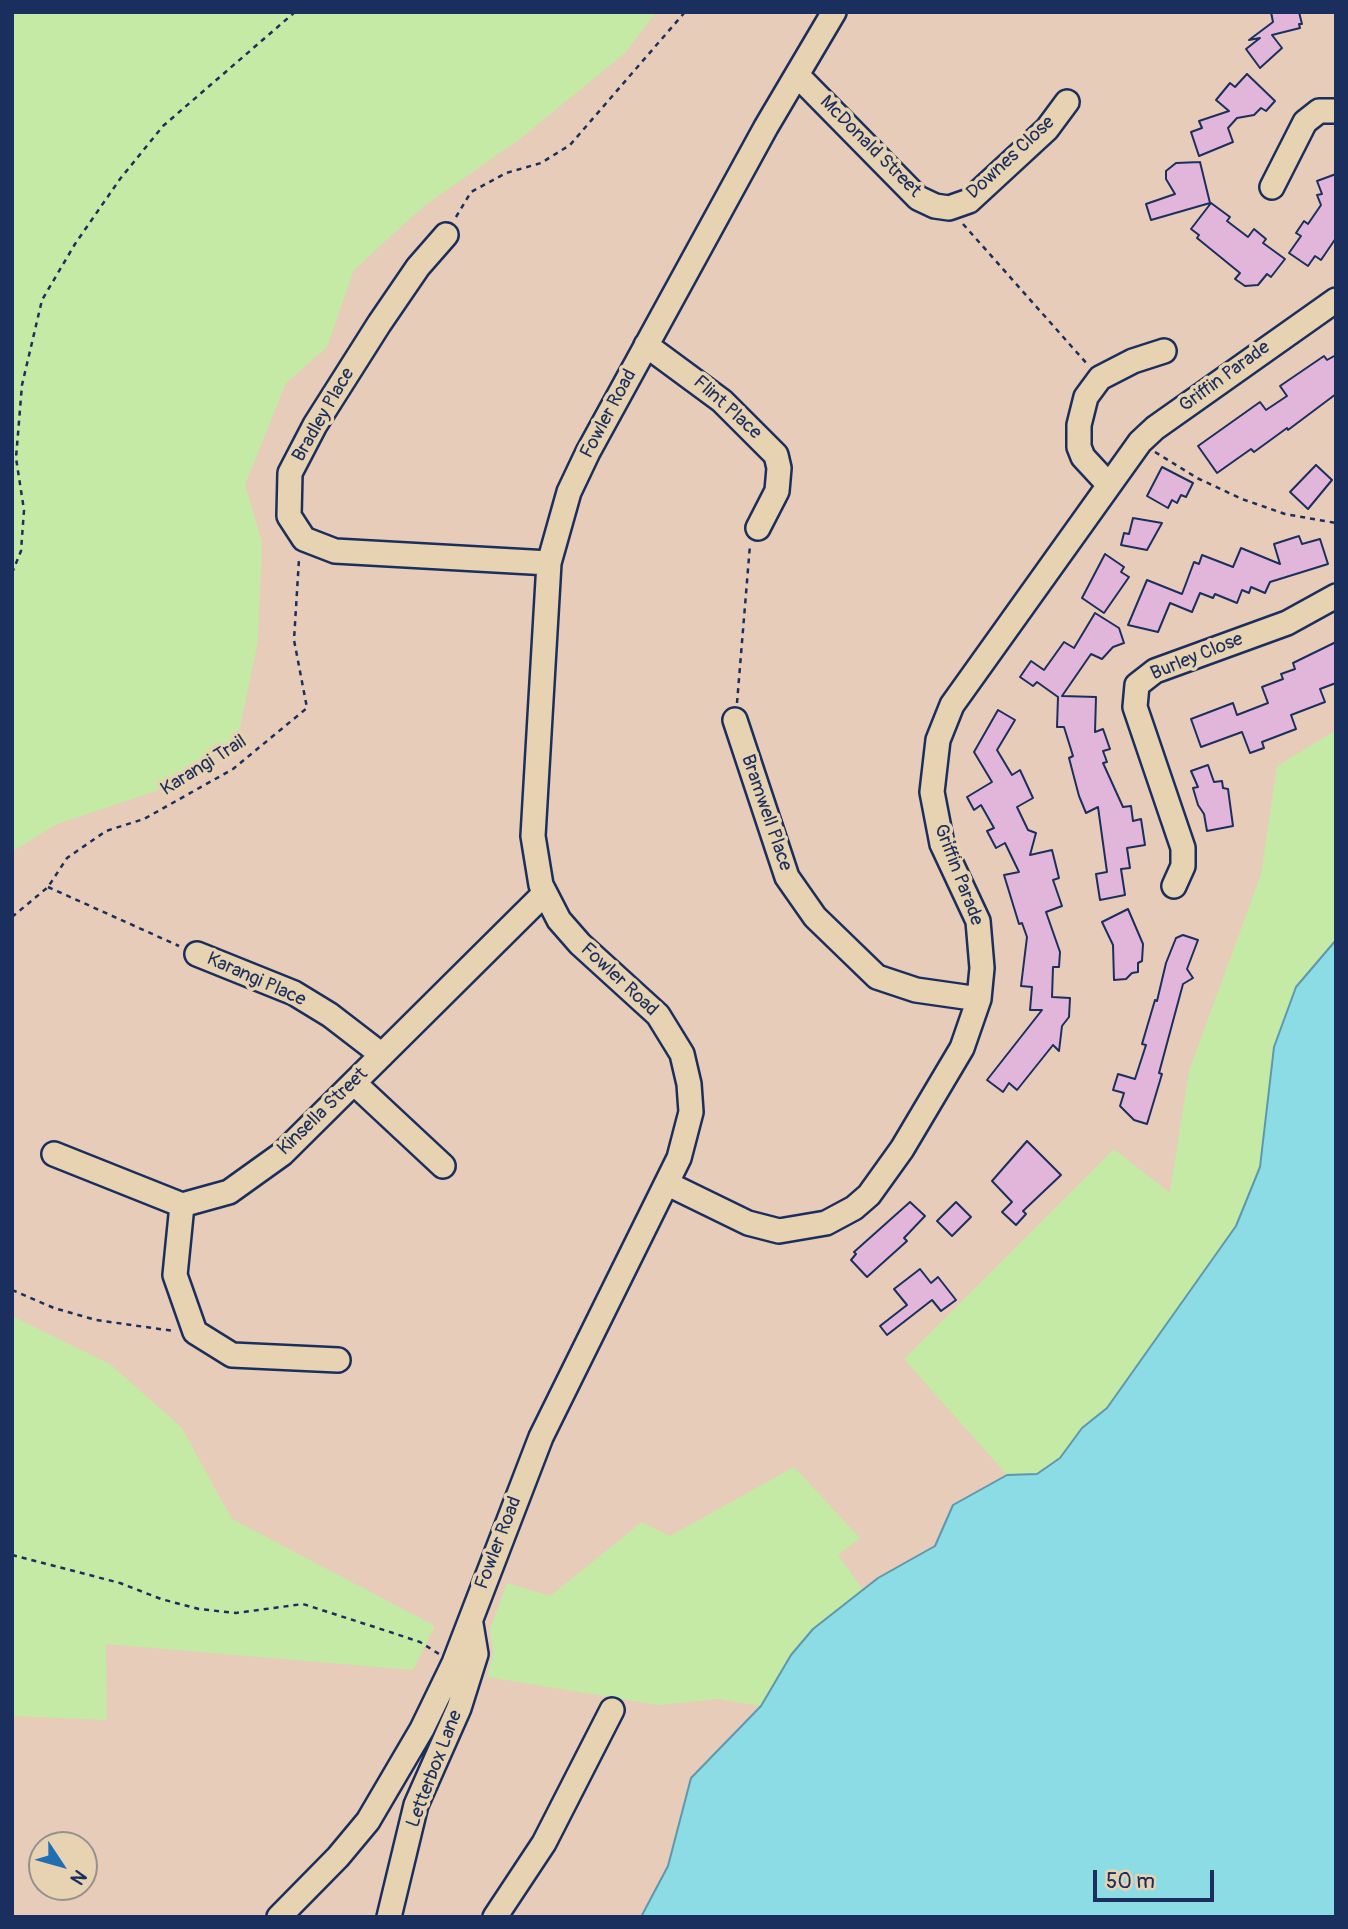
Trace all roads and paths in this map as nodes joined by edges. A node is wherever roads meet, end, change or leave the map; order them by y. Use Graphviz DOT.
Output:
graph roads {
  1 [pos="295,12"];
  2 [pos="684,12"];
  3 [pos="834,12"];
  4 [pos="797,75"];
  5 [pos="1067,102"];
  6 [pos="1336,111"];
  7 [pos="1272,187"];
  8 [pos="949,208"];
  9 [pos="446,235"];
  10 [pos="1336,300"];
  11 [pos="646,345"];
  12 [pos="1164,351"];
  13 [pos="1100,378"];
  14 [pos="1168,460"];
  15 [pos="1108,484"];
  16 [pos="1336,523"];
  17 [pos="758,527"];
  18 [pos="304,539"];
  19 [pos="549,563"];
  20 [pos="12,573"];
  21 [pos="1336,596"];
  22 [pos="735,720"];
  23 [pos="1174,886"];
  24 [pos="48,887"];
  25 [pos="543,895"];
  26 [pos="12,917"];
  27 [pos="197,954"];
  28 [pos="979,999"];
  29 [pos="382,1055"];
  30 [pos="354,1083"];
  31 [pos="54,1154"];
  32 [pos="443,1167"];
  33 [pos="668,1184"];
  34 [pos="182,1205"];
  35 [pos="12,1290"];
  36 [pos="195,1332"];
  37 [pos="338,1360"];
  38 [pos="12,1555"];
  39 [pos="470,1621"];
  40 [pos="454,1662"];
  41 [pos="612,1710"];
  42 [pos="279,1917"];
  43 [pos="389,1917"];
  44 [pos="495,1917"];
  1 -- 20 [label="path"];
  2 -- 9 [label="path"];
  3 -- 4 [label="street, Fowler Road"];
  4 -- 8 [label="street, McDonald Street"];
  4 -- 11 [label="street, Fowler Road"];
  5 -- 8 [label="street, Downes Close"];
  6 -- 7 [label="street"];
  8 -- 13 [label="path"];
  9 -- 18 [label="street, Bradley Place"];
  10 -- 15 [label="street, Griffin Parade"];
  11 -- 17 [label="street, Flint Place"];
  11 -- 19 [label="street, Fowler Road"];
  12 -- 13 [label="street"];
  13 -- 15 [label="street"];
  14 -- 16 [label="path"];
  15 -- 28 [label="street, Griffin Parade"];
  17 -- 22 [label="path"];
  18 -- 19 [label="street"];
  18 -- 24 [label="path, Karangi Trail"];
  19 -- 25 [label="street, Fowler Road"];
  21 -- 23 [label="street, Burley Close"];
  22 -- 28 [label="street, Bramwell Place"];
  24 -- 26 [label="path, Karangi Trail"];
  24 -- 27 [label="path"];
  25 -- 29 [label="street, Kinsella Street"];
  25 -- 33 [label="street, Fowler Road"];
  27 -- 29 [label="street, Karangi Place"];
  28 -- 33 [label="street, Griffin Parade"];
  29 -- 30 [label="street, Kinsella Street"];
  30 -- 32 [label="street"];
  30 -- 34 [label="street, Kinsella Street"];
  31 -- 34 [label="street"];
  33 -- 39 [label="street, Fowler Road"];
  34 -- 36 [label="street"];
  35 -- 36 [label="path"];
  36 -- 37 [label="street"];
  38 -- 40 [label="path"];
  39 -- 40 [label="street, Fowler Road"];
  39 -- 43 [label="street, Letterbox Lane"];
  40 -- 42 [label="street, Fowler Road"];
  41 -- 44 [label="street"];
}
